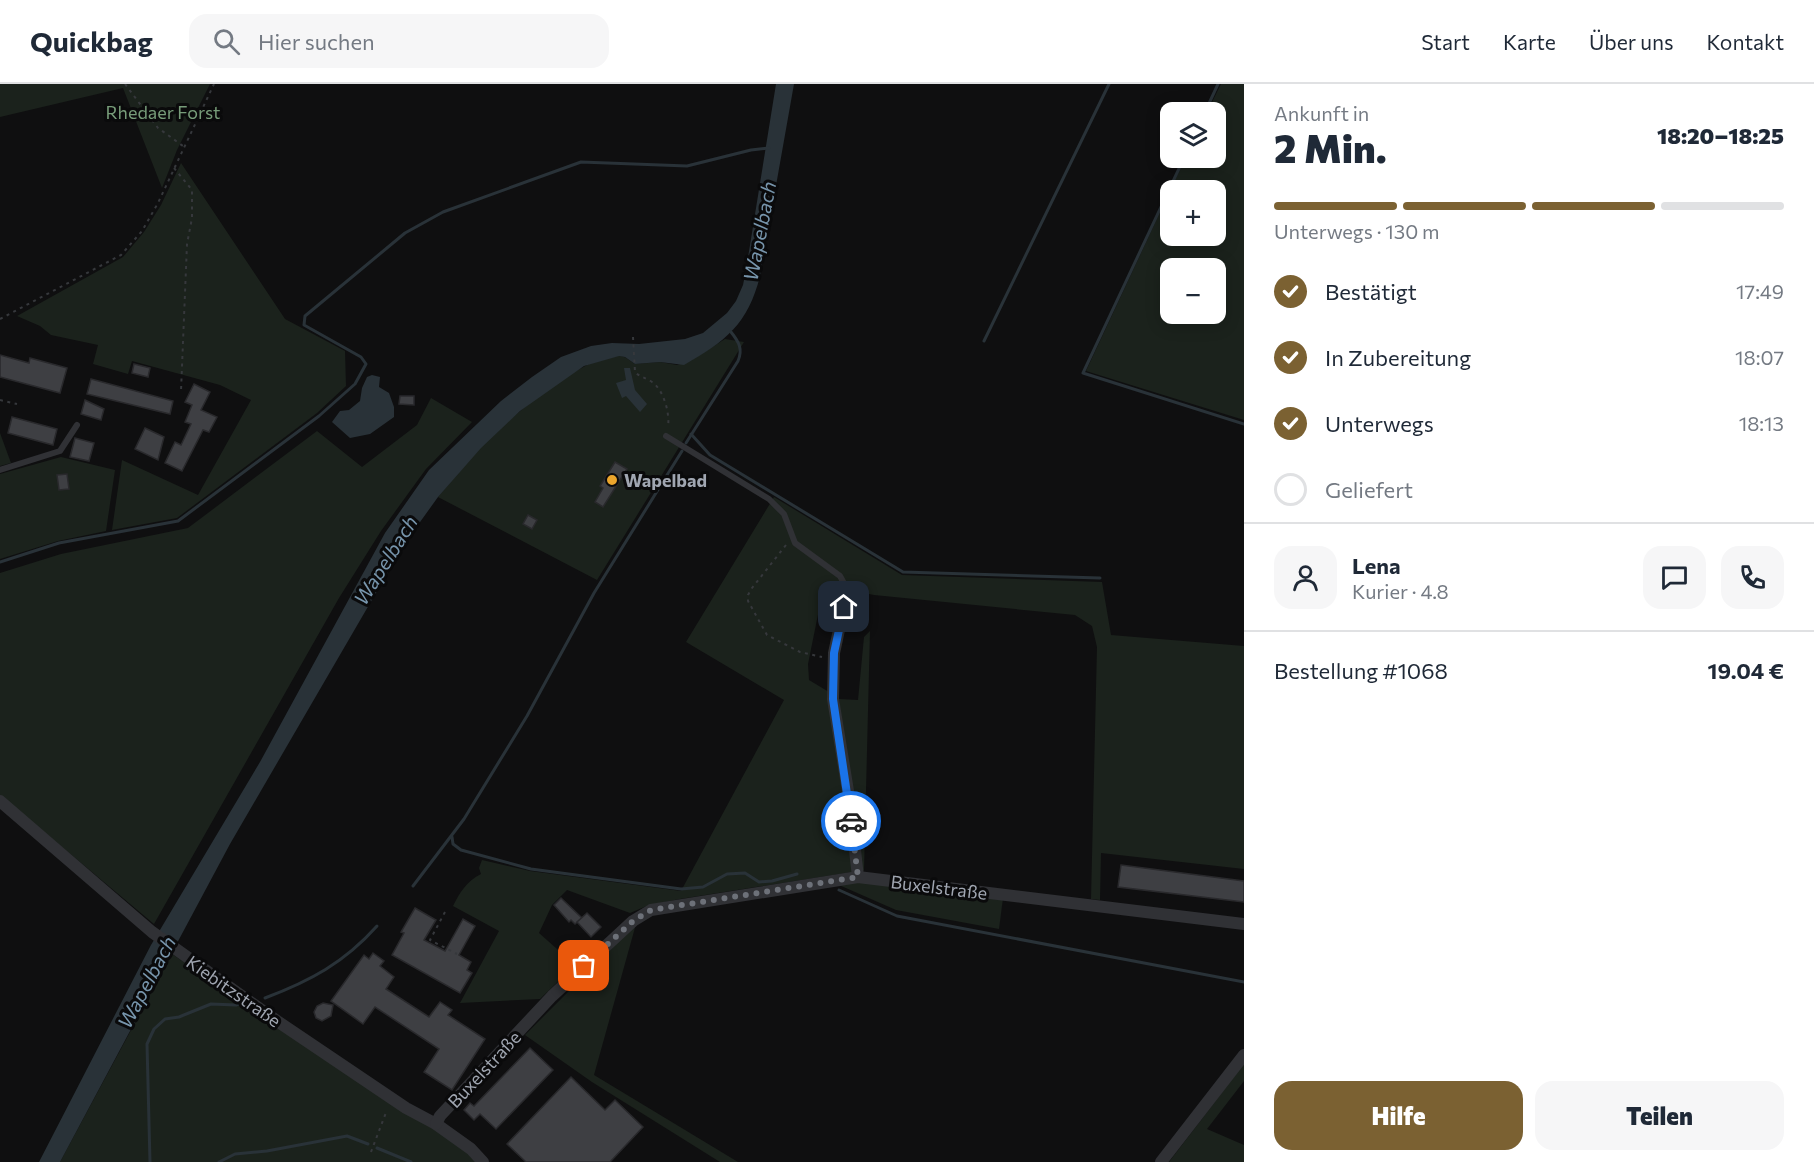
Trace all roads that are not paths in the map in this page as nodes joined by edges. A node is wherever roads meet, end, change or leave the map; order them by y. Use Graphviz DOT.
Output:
graph roads {
  1 [pos="77,425"];
  2 [pos="666,436"];
  3 [pos="0,470"];
  4 [pos="844,607"];
  5 [pos="0,801"];
  6 [pos="858,877"];
  7 [pos="1244,924"];
  8 [pos="1244,1055"];
  9 [pos="435,1124"];
  10 [pos="483,1162"];
  11 [pos="1161,1162"];
  1 -- 3 [label="lane"];
  2 -- 4 [label="lane"];
  4 -- 6 [label="street"];
  5 -- 9 [label="street, Kiebitzstraße"];
  6 -- 7 [label="street, Buxelstraße"];
  6 -- 9 [label="street, Buxelstraße"];
  8 -- 11 [label="street"];
  9 -- 10 [label="street, Kiebitzstraße"];
}
